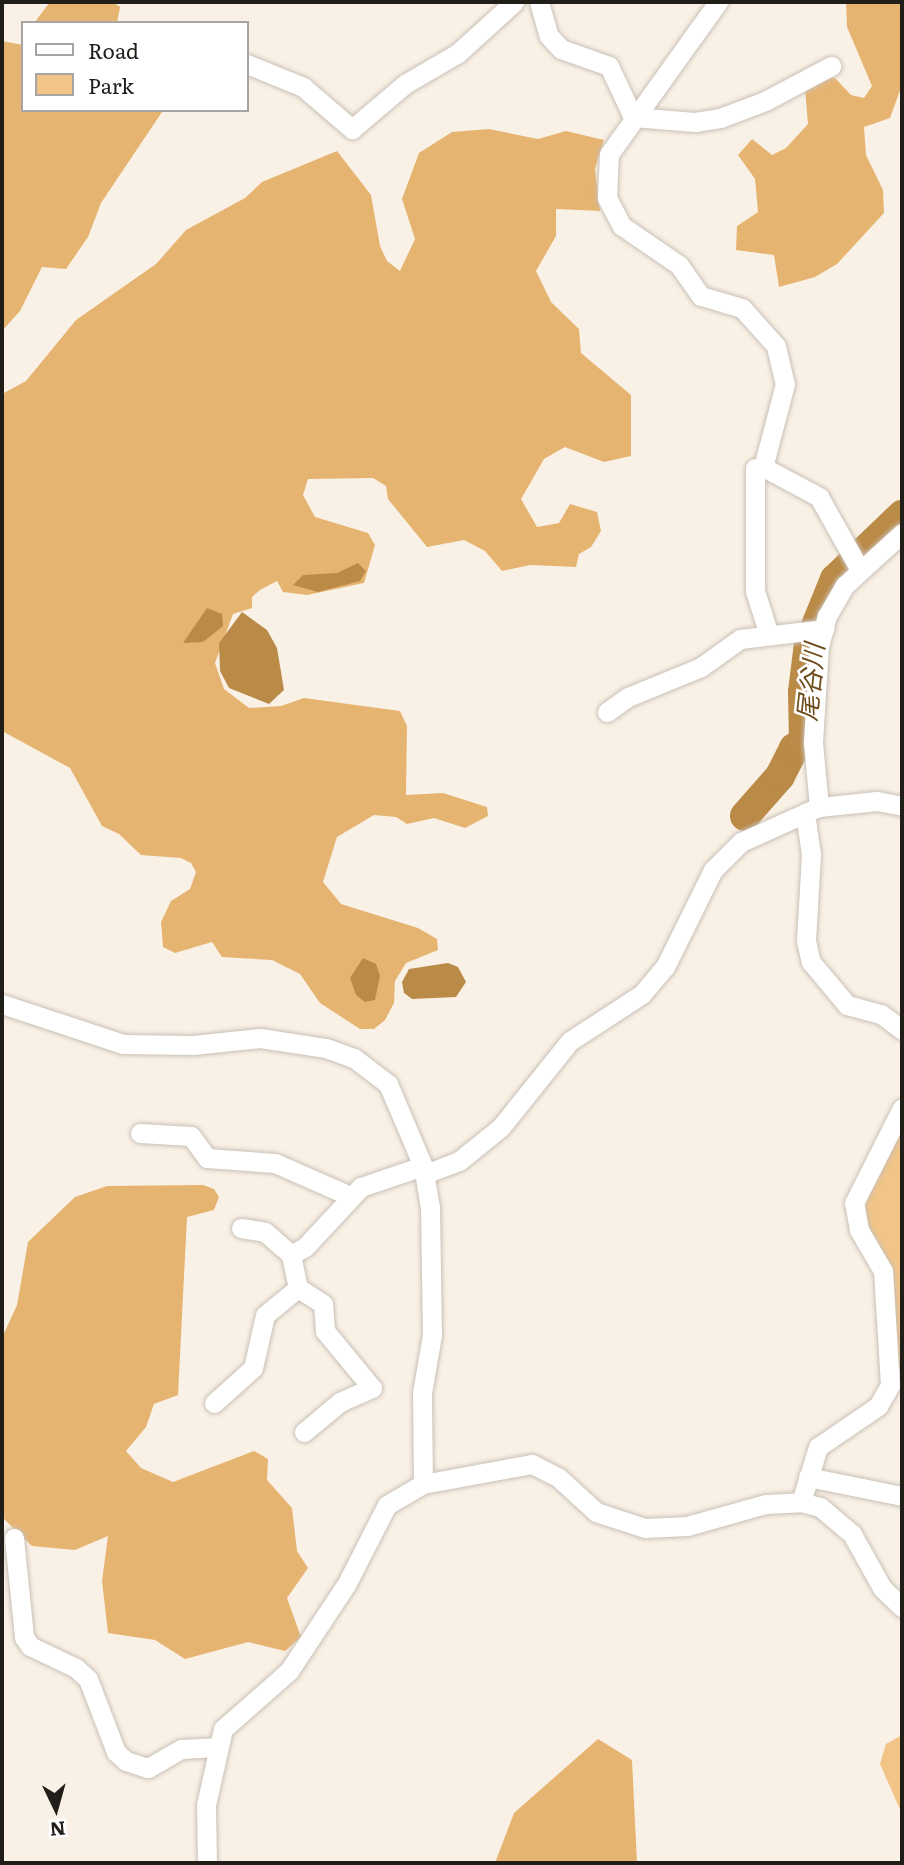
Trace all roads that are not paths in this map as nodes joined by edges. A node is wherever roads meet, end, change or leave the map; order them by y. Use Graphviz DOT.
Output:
graph roads {
  1 [pos="514,2"];
  2 [pos="539,2"];
  3 [pos="718,2"];
  4 [pos="248,64"];
  5 [pos="831,66"];
  6 [pos="633,117"];
  7 [pos="755,468"];
  8 [pos="902,533"];
  9 [pos="860,570"];
  10 [pos="824,629"];
  11 [pos="769,635"];
  12 [pos="607,712"];
  13 [pos="902,806"];
  14 [pos="812,810"];
  15 [pos="2,1004"];
  16 [pos="902,1030"];
  17 [pos="902,1108"];
  18 [pos="140,1133"];
  19 [pos="424,1170"];
  20 [pos="350,1196"];
  21 [pos="241,1228"];
  22 [pos="290,1255"];
  23 [pos="298,1289"];
  24 [pos="214,1403"];
  25 [pos="304,1432"];
  26 [pos="808,1477"];
  27 [pos="423,1484"];
  28 [pos="902,1496"];
  29 [pos="801,1502"];
  30 [pos="14,1538"];
  31 [pos="902,1607"];
  32 [pos="217,1748"];
  33 [pos="206,1863"];
  1 -- 4 [label="street"];
  2 -- 6 [label="street"];
  3 -- 6 [label="street"];
  5 -- 6 [label="street"];
  6 -- 9 [label="street"];
  7 -- 11 [label="street"];
  8 -- 9 [label="street"];
  9 -- 10 [label="street"];
  10 -- 11 [label="street"];
  10 -- 14 [label="street"];
  11 -- 12 [label="street"];
  13 -- 14 [label="street"];
  14 -- 16 [label="street"];
  14 -- 19 [label="street"];
  15 -- 19 [label="street"];
  17 -- 26 [label="street"];
  18 -- 20 [label="street"];
  19 -- 20 [label="street"];
  19 -- 27 [label="street"];
  20 -- 22 [label="street"];
  21 -- 22 [label="street"];
  22 -- 23 [label="street"];
  23 -- 24 [label="street"];
  23 -- 25 [label="street"];
  26 -- 28 [label="street"];
  26 -- 29 [label="street"];
  27 -- 29 [label="street"];
  27 -- 32 [label="street"];
  29 -- 31 [label="street"];
  30 -- 32 [label="street"];
  32 -- 33 [label="street"];
}
